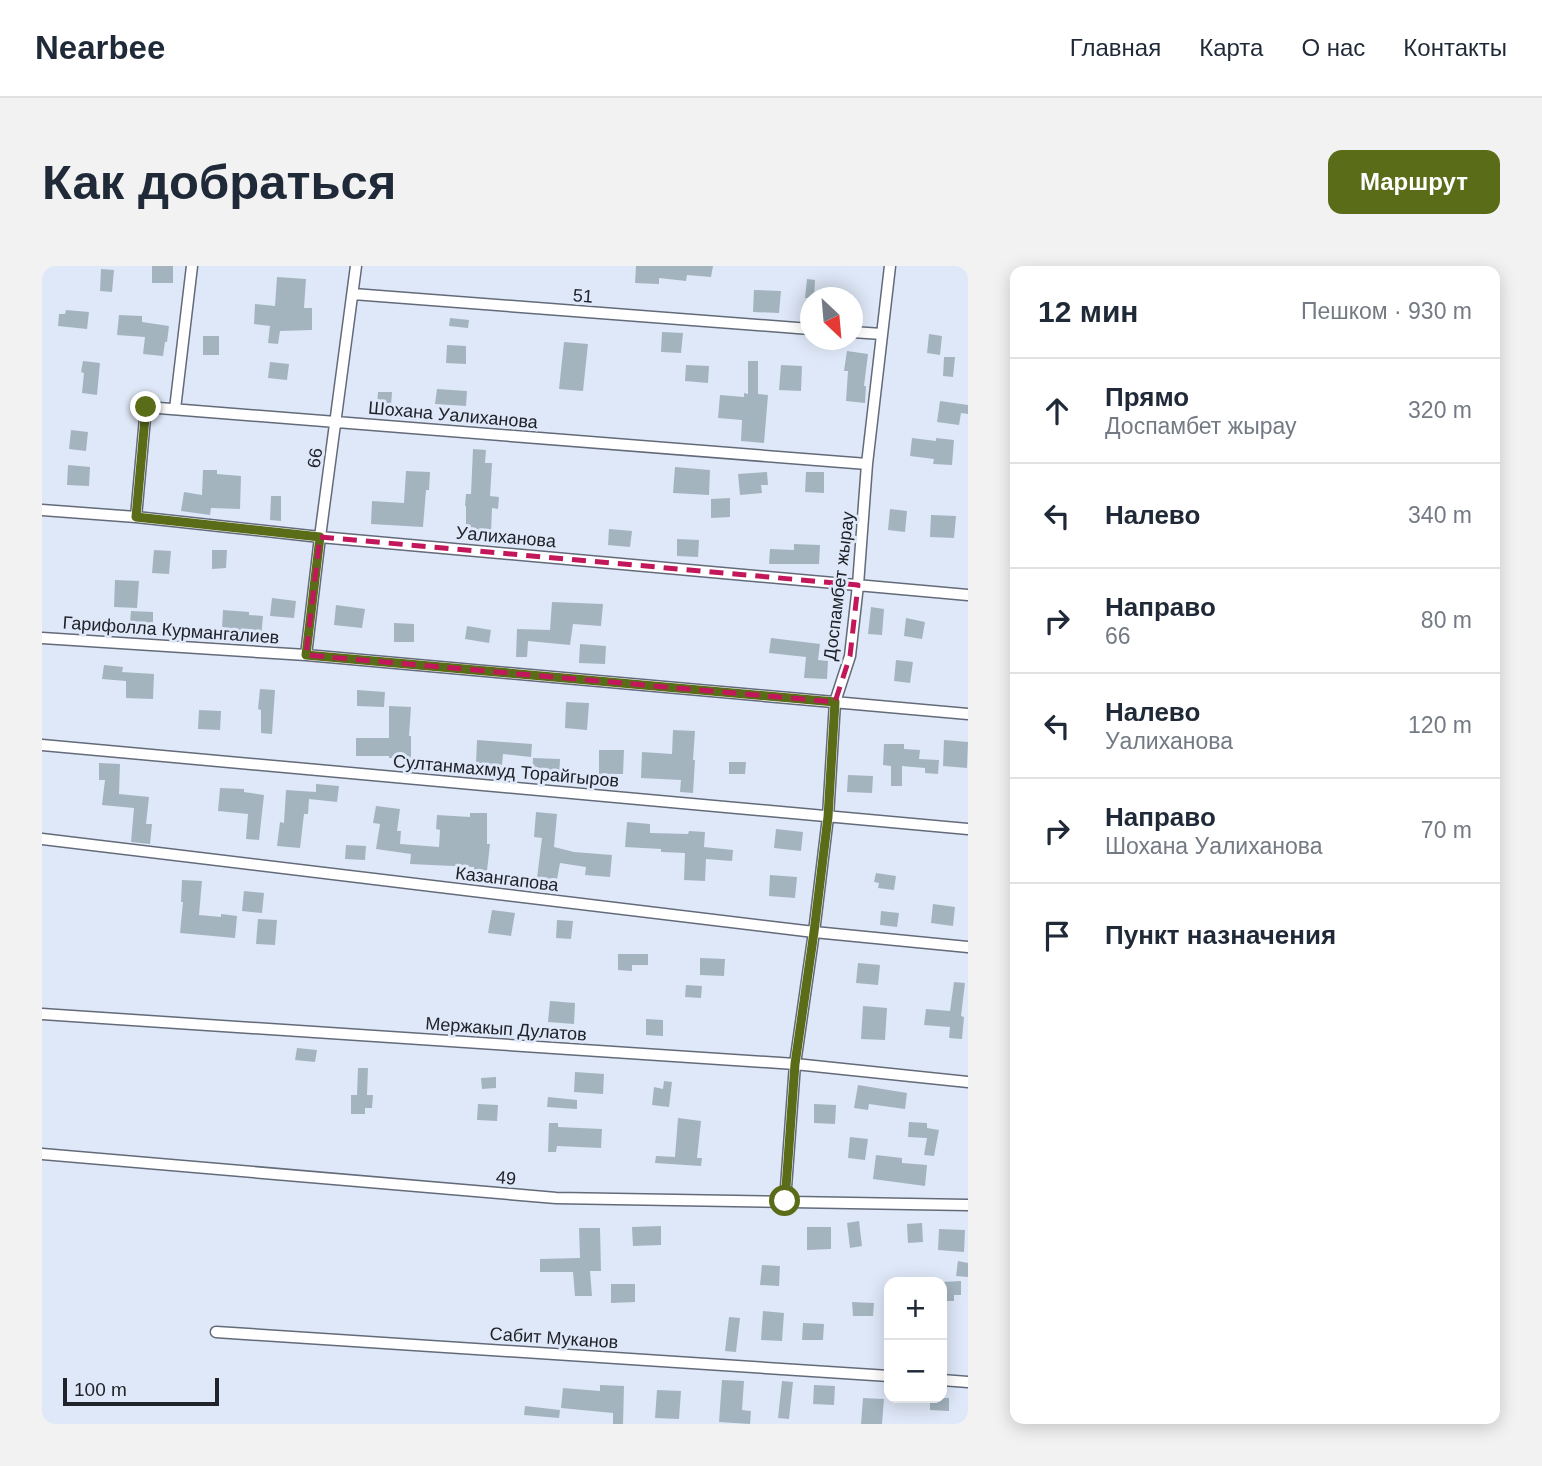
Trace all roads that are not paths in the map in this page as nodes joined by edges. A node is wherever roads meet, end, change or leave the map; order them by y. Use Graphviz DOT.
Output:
graph roads {
  1 [pos="192,266"];
  2 [pos="356,266"];
  3 [pos="890,266"];
  4 [pos="353,294"];
  5 [pos="800,328"];
  6 [pos="863,333"];
  7 [pos="882,334"];
  8 [pos="175,410"];
  9 [pos="336,421"];
  10 [pos="867,464"];
  11 [pos="42,510"];
  12 [pos="136,517"];
  13 [pos="320,537"];
  14 [pos="859,585"];
  15 [pos="968,595"];
  16 [pos="42,638"];
  17 [pos="306,655"];
  18 [pos="835,702"];
  19 [pos="968,714"];
  20 [pos="42,745"];
  21 [pos="828,817"];
  22 [pos="968,829"];
  23 [pos="42,839"];
  24 [pos="814,932"];
  25 [pos="968,947"];
  26 [pos="42,1014"];
  27 [pos="795,1064"];
  28 [pos="968,1082"];
  29 [pos="42,1154"];
  30 [pos="785,1201"];
  31 [pos="968,1205"];
  32 [pos="216,1332"];
  33 [pos="884,1376"];
  34 [pos="947,1380"];
  35 [pos="968,1382"];
  1 -- 8 [label="street"];
  2 -- 4 [label="street, 66"];
  3 -- 7 [label="street, Доспамбет жырау"];
  4 -- 5 [label="street, 51"];
  4 -- 9 [label="street, 66"];
  6 -- 7 [label="street"];
  7 -- 10 [label="street, Доспамбет жырау"];
  8 -- 9 [label="street, Шохана Уалиханова"];
  8 -- 12 [label="street, Шохана Уалиханова"];
  9 -- 10 [label="street, Шохана Уалиханова"];
  9 -- 13 [label="street, 66"];
  10 -- 14 [label="street, Доспамбет жырау"];
  11 -- 12 [label="street, Уалиханова"];
  12 -- 13 [label="street, Уалиханова"];
  13 -- 14 [label="street, Уалиханова"];
  13 -- 17 [label="street, 66"];
  14 -- 15 [label="street, Уалиханова"];
  14 -- 18 [label="street, Доспамбет жырау"];
  16 -- 17 [label="street, Гарифолла Курмангалиев"];
  17 -- 18 [label="street, Гарифолла Курмангалиев"];
  18 -- 19 [label="street, Гарифолла Курмангалиев"];
  18 -- 21 [label="street, Доспамбет жырау"];
  20 -- 21 [label="street, Султанмахмуд Торайгыров"];
  21 -- 22 [label="street, Султанмахмуд Торайгыров"];
  21 -- 24 [label="street, Доспамбет жырау"];
  23 -- 24 [label="street, Казангапова"];
  24 -- 25 [label="street, Казангапова"];
  24 -- 27 [label="street, Доспамбет жырау"];
  26 -- 27 [label="street, Мержакып Дулатов"];
  27 -- 28 [label="street, Мержакып Дулатов"];
  27 -- 30 [label="street, Доспамбет жырау"];
  29 -- 30 [label="street, 49"];
  30 -- 31 [label="street, 49"];
  32 -- 33 [label="street, Сабит Муканов"];
  34 -- 35 [label="street"];
}
